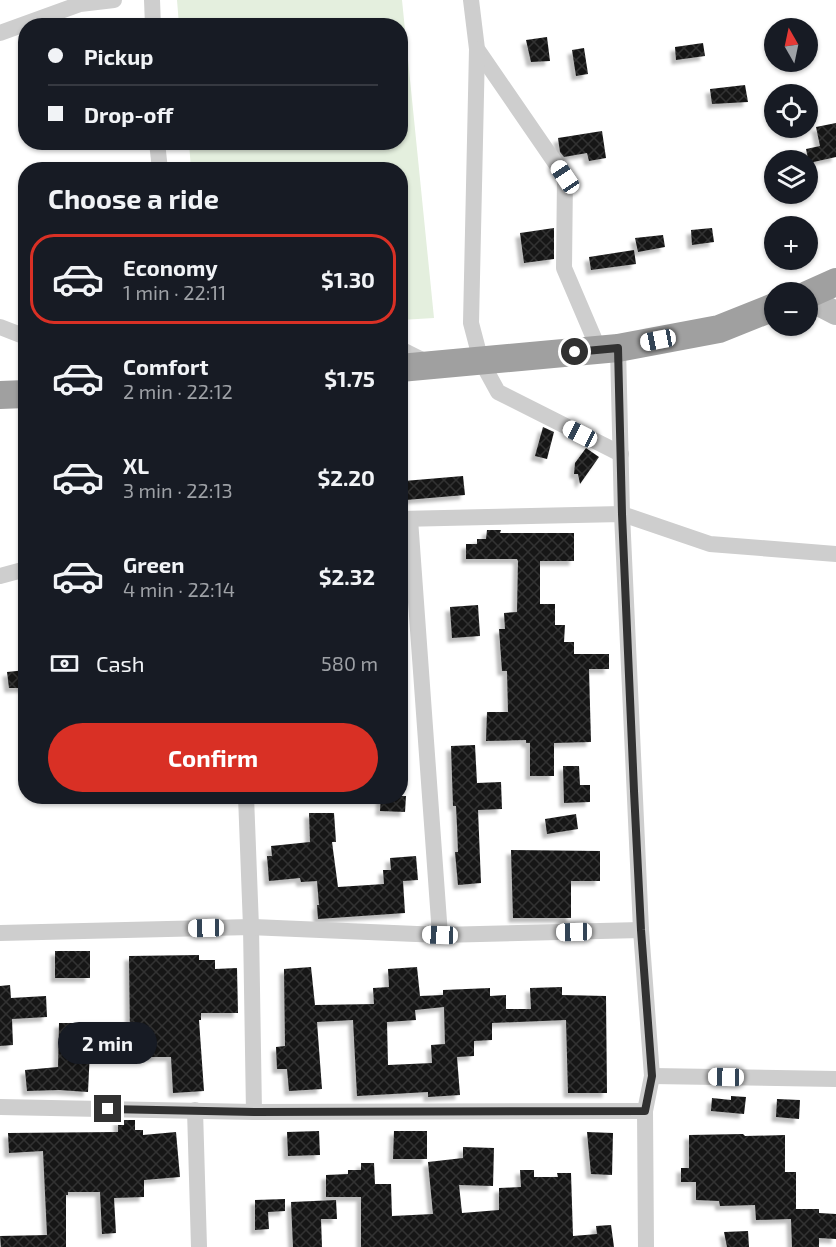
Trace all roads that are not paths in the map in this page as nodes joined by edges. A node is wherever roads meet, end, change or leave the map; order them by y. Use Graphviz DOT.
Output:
graph roads {
  1 [pos="114,0"];
  2 [pos="152,0"];
  3 [pos="471,0"];
  4 [pos="41,18"];
  5 [pos="153,18"];
  6 [pos="18,26"];
  7 [pos="0,33"];
  8 [pos="477,49"];
  9 [pos="836,282"];
  10 [pos="818,291"];
  11 [pos="818,302"];
  12 [pos="764,312"];
  13 [pos="836,313"];
  14 [pos="0,327"];
  15 [pos="18,334"];
  16 [pos="609,349"];
  17 [pos="408,353"];
  18 [pos="481,361"];
  19 [pos="432,365"];
  20 [pos="408,367"];
  21 [pos="18,394"];
  22 [pos="0,395"];
  23 [pos="621,454"];
  24 [pos="622,514"];
  25 [pos="408,519"];
  26 [pos="836,554"];
  27 [pos="408,555"];
  28 [pos="18,571"];
  29 [pos="0,576"];
  30 [pos="246,804"];
  31 [pos="251,927"];
  32 [pos="641,930"];
  33 [pos="0,933"];
  34 [pos="440,935"];
  35 [pos="652,1076"];
  36 [pos="836,1079"];
  37 [pos="0,1107"];
  38 [pos="195,1110"];
  39 [pos="645,1111"];
  40 [pos="254,1112"];
  41 [pos="199,1247"];
  42 [pos="646,1247"];
  1 -- 4 [label="street"];
  2 -- 5 [label="street"];
  3 -- 8 [label="street"];
  6 -- 7 [label="street"];
  8 -- 16 [label="street"];
  8 -- 18 [label="street"];
  9 -- 10 [label="highway"];
  11 -- 13 [label="main road"];
  12 -- 16 [label="highway"];
  14 -- 15 [label="street"];
  16 -- 18 [label="highway"];
  16 -- 23 [label="street"];
  17 -- 19 [label="street"];
  18 -- 19 [label="highway"];
  18 -- 23 [label="street"];
  19 -- 20 [label="highway"];
  21 -- 22 [label="highway"];
  23 -- 24 [label="street"];
  24 -- 25 [label="street"];
  24 -- 26 [label="street"];
  24 -- 32 [label="street"];
  27 -- 34 [label="street"];
  28 -- 29 [label="street"];
  30 -- 31 [label="street"];
  31 -- 33 [label="street"];
  31 -- 34 [label="street"];
  31 -- 40 [label="street"];
  32 -- 34 [label="street"];
  32 -- 35 [label="street"];
  35 -- 36 [label="street"];
  35 -- 39 [label="street"];
  37 -- 38 [label="street"];
  38 -- 40 [label="street"];
  38 -- 41 [label="street"];
  39 -- 40 [label="street"];
  39 -- 42 [label="street"];
}
